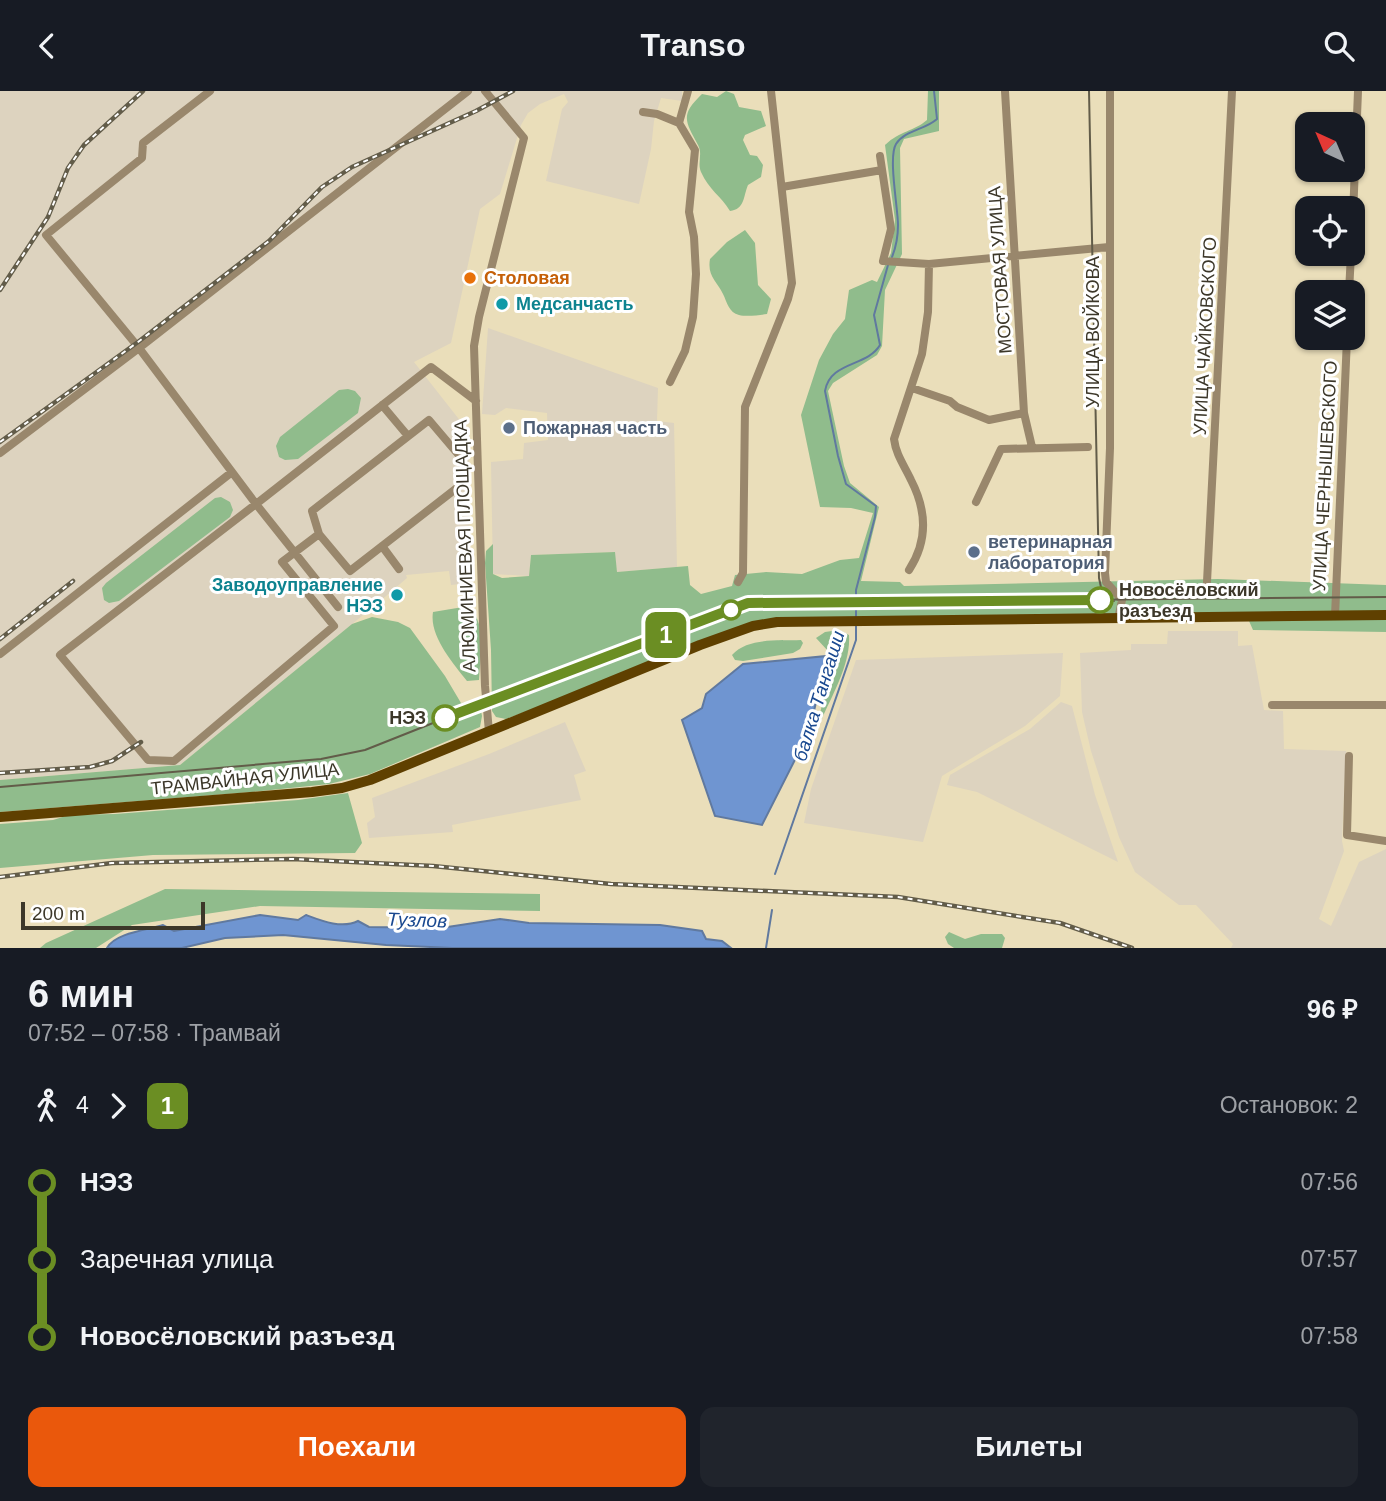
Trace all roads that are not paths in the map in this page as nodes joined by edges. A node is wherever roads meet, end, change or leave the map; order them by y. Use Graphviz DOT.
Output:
graph roads {
  1 [pos="210,91"];
  2 [pos="468,91"];
  3 [pos="485,91"];
  4 [pos="688,91"];
  5 [pos="771,91"];
  6 [pos="1005,91"];
  7 [pos="1110,91"];
  8 [pos="1232,91"];
  9 [pos="1358,91"];
  10 [pos="643,112"];
  11 [pos="679,123"];
  12 [pos="880,156"];
  13 [pos="883,170"];
  14 [pos="782,187"];
  15 [pos="1354,196"];
  16 [pos="1108,247"];
  17 [pos="1014,257"];
  18 [pos="929,264"];
  19 [pos="139,348"];
  20 [pos="1346,350"];
  21 [pos="670,382"];
  22 [pos="912,388"];
  23 [pos="476,401"];
  24 [pos="382,405"];
  25 [pos="1024,412"];
  26 [pos="408,436"];
  27 [pos="1032,447"];
  28 [pos="1088,447"];
  29 [pos="0,453"];
  30 [pos="232,472"];
  31 [pos="976,502"];
  32 [pos="256,504"];
  33 [pos="319,534"];
  34 [pos="382,546"];
  35 [pos="295,553"];
  36 [pos="399,569"];
  37 [pos="909,570"];
  38 [pos="738,582"];
  39 [pos="1207,582"];
  40 [pos="338,607"];
  41 [pos="1386,615"];
  42 [pos="1335,616"];
  43 [pos="1118,619"];
  44 [pos="0,654"];
  45 [pos="1272,705"];
  46 [pos="1386,705"];
  47 [pos="489,732"];
  48 [pos="1349,756"];
  49 [pos="0,817"];
  50 [pos="1386,841"];
  1 -- 19 [label="street"];
  2 -- 19 [label="street"];
  3 -- 23 [label="street, АЛЮМИНИЕВАЯ ПЛОЩАДКА"];
  4 -- 11 [label="street"];
  5 -- 14 [label="street"];
  6 -- 17 [label="street, МОСТОВАЯ УЛИЦА"];
  7 -- 16 [label="street, УЛИЦА ВОЙКОВА"];
  8 -- 39 [label="street, УЛИЦА ЧАЙКОВСКОГО"];
  9 -- 15 [label="street"];
  10 -- 11 [label="street"];
  11 -- 21 [label="street"];
  12 -- 13 [label="street"];
  13 -- 14 [label="street"];
  13 -- 18 [label="street"];
  14 -- 38 [label="street"];
  16 -- 17 [label="street"];
  16 -- 43 [label="street, УЛИЦА ВОЙКОВА"];
  17 -- 18 [label="street"];
  17 -- 25 [label="street, МОСТОВАЯ УЛИЦА"];
  18 -- 22 [label="street"];
  19 -- 29 [label="street"];
  19 -- 30 [label="street"];
  20 -- 42 [label="street, УЛИЦА ЧЕРНЫШЕВСКОГО"];
  22 -- 25 [label="street"];
  22 -- 37 [label="street"];
  23 -- 24 [label="street"];
  23 -- 47 [label="street, АЛЮМИНИЕВАЯ ПЛОЩАДКА"];
  24 -- 26 [label="street"];
  24 -- 32 [label="street"];
  25 -- 27 [label="street, МОСТОВАЯ УЛИЦА"];
  26 -- 33 [label="street"];
  26 -- 34 [label="street"];
  27 -- 28 [label="street"];
  27 -- 31 [label="street"];
  30 -- 32 [label="street"];
  30 -- 44 [label="street"];
  32 -- 35 [label="street"];
  32 -- 35 [label="street"];
  33 -- 34 [label="street"];
  33 -- 35 [label="street"];
  34 -- 36 [label="street"];
  35 -- 40 [label="street"];
  41 -- 42 [label="main road, ТРАМВАЙНАЯ УЛИЦА"];
  42 -- 43 [label="main road, ТРАМВАЙНАЯ УЛИЦА"];
  43 -- 47 [label="main road, ТРАМВАЙНАЯ УЛИЦА"];
  45 -- 46 [label="street"];
  47 -- 49 [label="main road, ТРАМВАЙНАЯ УЛИЦА"];
  48 -- 50 [label="street"];
}
